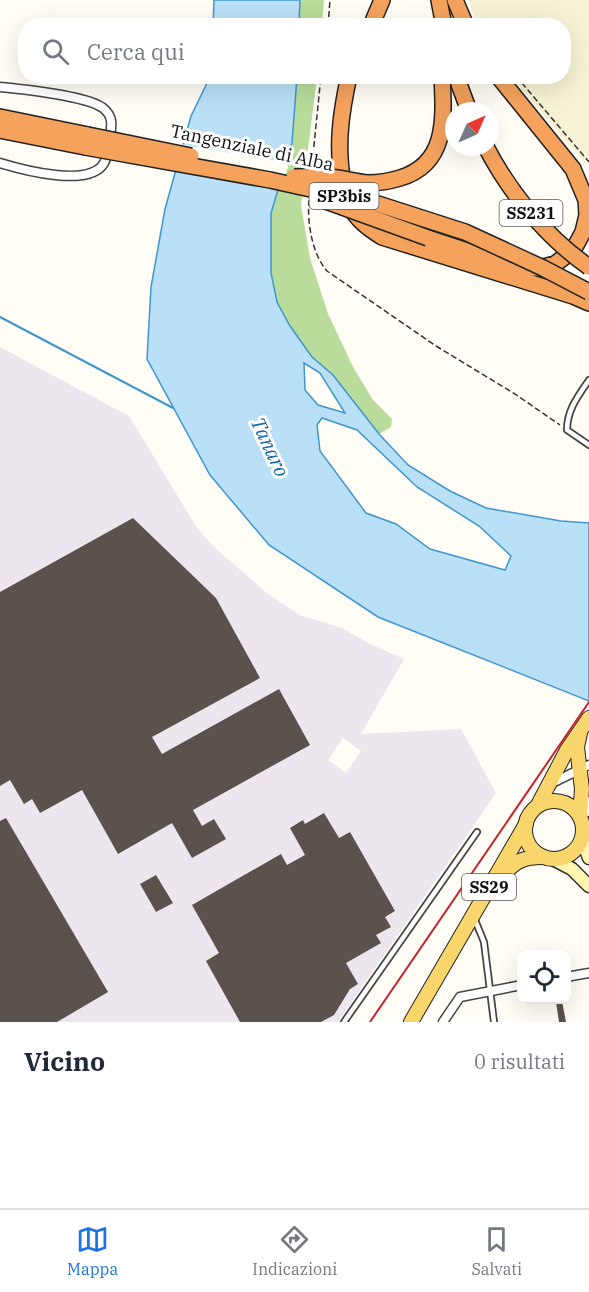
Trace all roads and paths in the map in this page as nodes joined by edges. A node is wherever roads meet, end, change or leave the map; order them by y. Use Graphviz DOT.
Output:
graph roads {
  1 [pos="330,0"];
  2 [pos="382,0"];
  3 [pos="438,0"];
  4 [pos="455,0"];
  5 [pos="329,18"];
  6 [pos="374,18"];
  7 [pos="438,18"];
  8 [pos="442,18"];
  9 [pos="463,18"];
  10 [pos="320,84"];
  11 [pos="347,84"];
  12 [pos="442,84"];
  13 [pos="459,84"];
  14 [pos="504,84"];
  15 [pos="523,84"];
  16 [pos="0,87"];
  17 [pos="466,102"];
  18 [pos="0,117"];
  19 [pos="0,130"];
  20 [pos="86,141"];
  21 [pos="491,156"];
  22 [pos="589,162"];
  23 [pos="0,163"];
  24 [pos="311,173"];
  25 [pos="294,177"];
  26 [pos="270,180"];
  27 [pos="309,194"];
  28 [pos="589,267"];
  29 [pos="589,281"];
  30 [pos="589,292"];
  31 [pos="589,303"];
  32 [pos="589,380"];
  33 [pos="567,430"];
  34 [pos="589,445"];
  35 [pos="589,718"];
  36 [pos="580,731"];
  37 [pos="585,767"];
  38 [pos="550,784"];
  39 [pos="586,785"];
  40 [pos="538,805"];
  41 [pos="585,815"];
  42 [pos="526,824"];
  43 [pos="477,832"];
  44 [pos="582,839"];
  45 [pos="548,858"];
  46 [pos="589,858"];
  47 [pos="589,886"];
  48 [pos="476,920"];
  49 [pos="453,949"];
  50 [pos="589,973"];
  51 [pos="571,976"];
  52 [pos="517,986"];
  53 [pos="489,991"];
  54 [pos="344,1022"];
  55 [pos="411,1022"];
  56 [pos="443,1022"];
  57 [pos="494,1022"];
  1 -- 5 [label="path"];
  2 -- 6 [label="highway"];
  3 -- 7 [label="highway"];
  3 -- 8 [label="highway"];
  4 -- 9 [label="highway"];
  10 -- 24 [label="path"];
  11 -- 31 [label="highway"];
  12 -- 25 [label="highway, bridge"];
  13 -- 17 [label="highway"];
  14 -- 26 [label="highway, bridge"];
  15 -- 22 [label="path"];
  16 -- 23 [label="street"];
  18 -- 20 [label="highway, Tangenziale di Alba / SP3bis"];
  19 -- 20 [label="highway, SP3bis"];
  20 -- 25 [label="highway, Tangenziale di Alba / SP3bis, bridge"];
  20 -- 26 [label="highway, Tangenziale di Alba / SP3bis, bridge"];
  21 -- 28 [label="highway, SS231, bridge"];
  25 -- 29 [label="highway, Tangenziale di Alba / SP3bis, bridge"];
  26 -- 30 [label="highway, Tangenziale di Alba / SP3bis, bridge"];
  27 -- 33 [label="path"];
  32 -- 33 [label="lane"];
  33 -- 34 [label="lane"];
  35 -- 36 [label="main road"];
  36 -- 37 [label="main road"];
  36 -- 38 [label="main road"];
  37 -- 38 [label="street"];
  37 -- 39 [label="main road"];
  38 -- 40 [label="main road"];
  39 -- 41 [label="main road"];
  40 -- 41 [label="main road"];
  40 -- 42 [label="main road"];
  41 -- 44 [label="main road"];
  42 -- 45 [label="main road"];
  42 -- 49 [label="main road, SS29"];
  43 -- 54 [label="lane"];
  44 -- 45 [label="main road"];
  44 -- 46 [label="main road"];
  45 -- 47 [label="main road"];
  45 -- 48 [label="main road"];
  48 -- 49 [label="main road"];
  48 -- 53 [label="lane"];
  49 -- 55 [label="main road, SS29"];
  50 -- 51 [label="street"];
  52 -- 53 [label="street"];
  53 -- 56 [label="street"];
  53 -- 57 [label="lane"];
}
